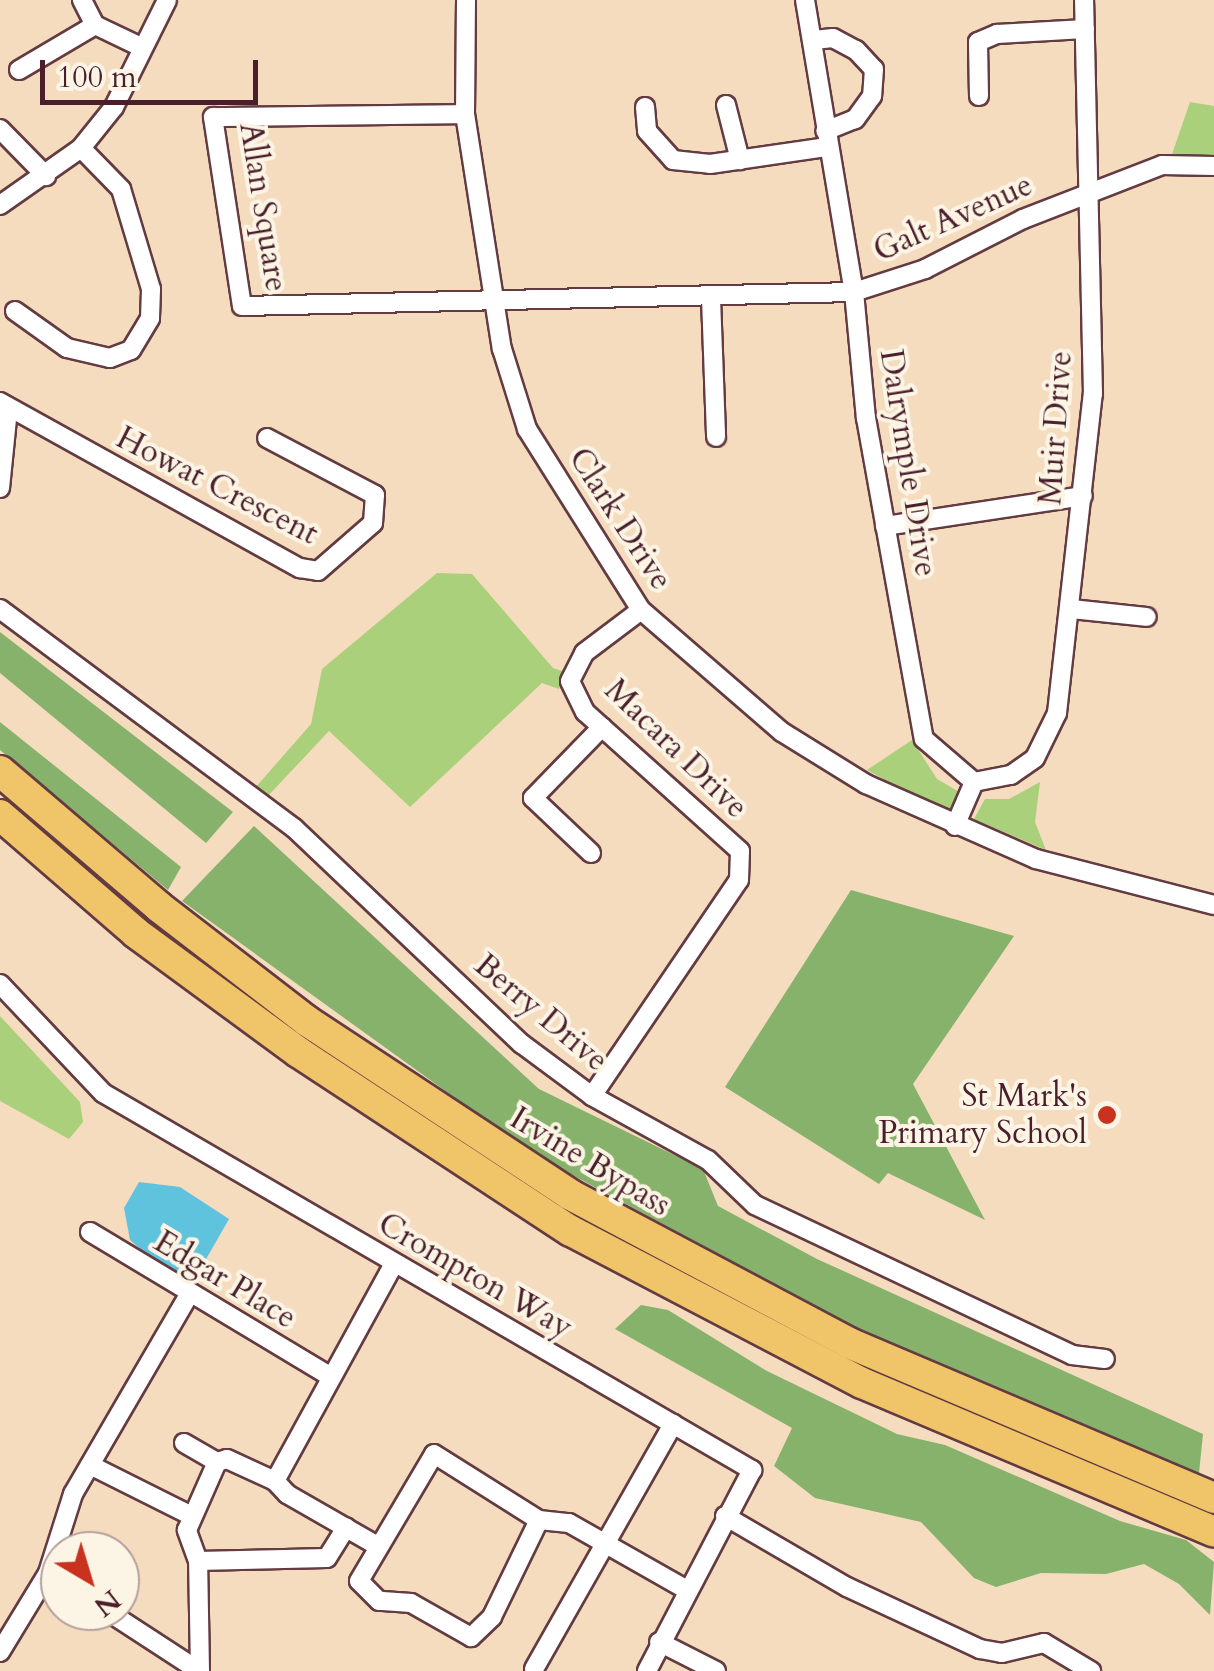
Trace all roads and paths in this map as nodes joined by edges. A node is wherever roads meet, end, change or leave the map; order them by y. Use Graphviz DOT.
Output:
graph roads {
  1 [pos="82,0"];
  2 [pos="167,0"];
  3 [pos="466,0"];
  4 [pos="805,0"];
  5 [pos="1084,0"];
  6 [pos="95,25"];
  7 [pos="1085,28"];
  8 [pos="814,40"];
  9 [pos="144,48"];
  10 [pos="20,70"];
  11 [pos="980,96"];
  12 [pos="726,104"];
  13 [pos="645,107"];
  14 [pos="465,114"];
  15 [pos="0,129"];
  16 [pos="826,139"];
  17 [pos="82,148"];
  18 [pos="740,160"];
  19 [pos="1214,166"];
  20 [pos="46,176"];
  21 [pos="1090,191"];
  22 [pos="0,205"];
  23 [pos="854,292"];
  24 [pos="711,298"];
  25 [pos="494,305"];
  26 [pos="16,310"];
  27 [pos="4,405"];
  28 [pos="716,437"];
  29 [pos="267,438"];
  30 [pos="0,488"];
  31 [pos="1083,496"];
  32 [pos="885,526"];
  33 [pos="0,609"];
  34 [pos="641,610"];
  35 [pos="1071,610"];
  36 [pos="1147,617"];
  37 [pos="602,727"];
  38 [pos="0,771"];
  39 [pos="974,782"];
  40 [pos="0,815"];
  41 [pos="955,826"];
  42 [pos="591,853"];
  43 [pos="1214,905"];
  44 [pos="0,984"];
  45 [pos="592,1096"];
  46 [pos="90,1232"];
  47 [pos="394,1264"];
  48 [pos="189,1295"];
  49 [pos="1105,1359"];
  50 [pos="331,1377"];
  51 [pos="673,1424"];
  52 [pos="184,1443"];
  53 [pos="217,1462"];
  54 [pos="90,1465"];
  55 [pos="276,1481"];
  56 [pos="1214,1498"];
  57 [pos="192,1516"];
  58 [pos="725,1516"];
  59 [pos="540,1520"];
  60 [pos="346,1528"];
  61 [pos="64,1531"];
  62 [pos="1214,1532"];
  63 [pos="376,1544"];
  64 [pos="608,1544"];
  65 [pos="198,1561"];
  66 [pos="687,1590"];
  67 [pos="40,1596"];
  68 [pos="138,1631"];
  69 [pos="659,1642"];
  70 [pos="0,1652"];
  71 [pos="1088,1668"];
  72 [pos="534,1670"];
  73 [pos="199,1671"];
  74 [pos="647,1671"];
  75 [pos="716,1671"];
  1 -- 6 [label="street"];
  2 -- 9 [label="street"];
  3 -- 14 [label="street, Clark Drive"];
  4 -- 8 [label="street, Dalrymple Drive"];
  5 -- 7 [label="street, Muir Drive"];
  6 -- 9 [label="street"];
  6 -- 10 [label="street"];
  7 -- 11 [label="street"];
  7 -- 21 [label="street, Muir Drive"];
  8 -- 16 [label="street, Dalrymple Drive"];
  8 -- 16 [label="street"];
  9 -- 17 [label="street"];
  12 -- 18 [label="street"];
  13 -- 18 [label="street"];
  14 -- 25 [label="street, Clark Drive"];
  14 -- 25 [label="street, Allan Square"];
  15 -- 20 [label="street"];
  16 -- 18 [label="street"];
  16 -- 23 [label="street, Dalrymple Drive"];
  17 -- 20 [label="street"];
  17 -- 26 [label="street"];
  19 -- 21 [label="street, Galt Avenue"];
  20 -- 22 [label="street"];
  21 -- 23 [label="street, Galt Avenue"];
  21 -- 31 [label="street, Muir Drive"];
  23 -- 24 [label="street, Galt Avenue"];
  23 -- 32 [label="street, Dalrymple Drive"];
  24 -- 25 [label="street, Galt Avenue"];
  24 -- 28 [label="street"];
  25 -- 34 [label="street, Clark Drive"];
  27 -- 29 [label="street, Howat Crescent"];
  27 -- 30 [label="street"];
  31 -- 32 [label="street"];
  31 -- 35 [label="street, Muir Drive"];
  32 -- 39 [label="street, Dalrymple Drive"];
  33 -- 45 [label="street, Berry Drive"];
  34 -- 37 [label="street, Macara Drive"];
  34 -- 41 [label="street, Clark Drive"];
  35 -- 36 [label="street"];
  35 -- 39 [label="street, Muir Drive"];
  37 -- 42 [label="street"];
  37 -- 45 [label="street, Macara Drive"];
  38 -- 56 [label="highway, Irvine Bypass"];
  39 -- 41 [label="street"];
  40 -- 62 [label="highway, Irvine Bypass"];
  41 -- 43 [label="street, Clark Drive"];
  44 -- 47 [label="street, Crompton Way"];
  45 -- 49 [label="street, Berry Drive"];
  46 -- 48 [label="street, Edgar Place"];
  47 -- 50 [label="street"];
  47 -- 51 [label="street, Crompton Way"];
  48 -- 50 [label="street, Edgar Place"];
  48 -- 54 [label="street"];
  50 -- 55 [label="street"];
  51 -- 58 [label="street, Crompton Way"];
  51 -- 64 [label="street"];
  52 -- 53 [label="street"];
  53 -- 55 [label="street"];
  53 -- 57 [label="street"];
  54 -- 57 [label="street"];
  54 -- 61 [label="street"];
  55 -- 60 [label="street"];
  57 -- 65 [label="street"];
  58 -- 66 [label="street, Crompton Way"];
  58 -- 71 [label="street"];
  59 -- 63 [label="street"];
  59 -- 63 [label="street"];
  59 -- 64 [label="street"];
  60 -- 63 [label="street"];
  60 -- 65 [label="street"];
  64 -- 66 [label="street"];
  64 -- 72 [label="street"];
  65 -- 73 [label="street"];
  66 -- 69 [label="street, Crompton Way"];
  67 -- 70 [label="street"];
  68 -- 73 [label="street"];
  69 -- 74 [label="street, Crompton Way"];
  69 -- 75 [label="street"];
}
